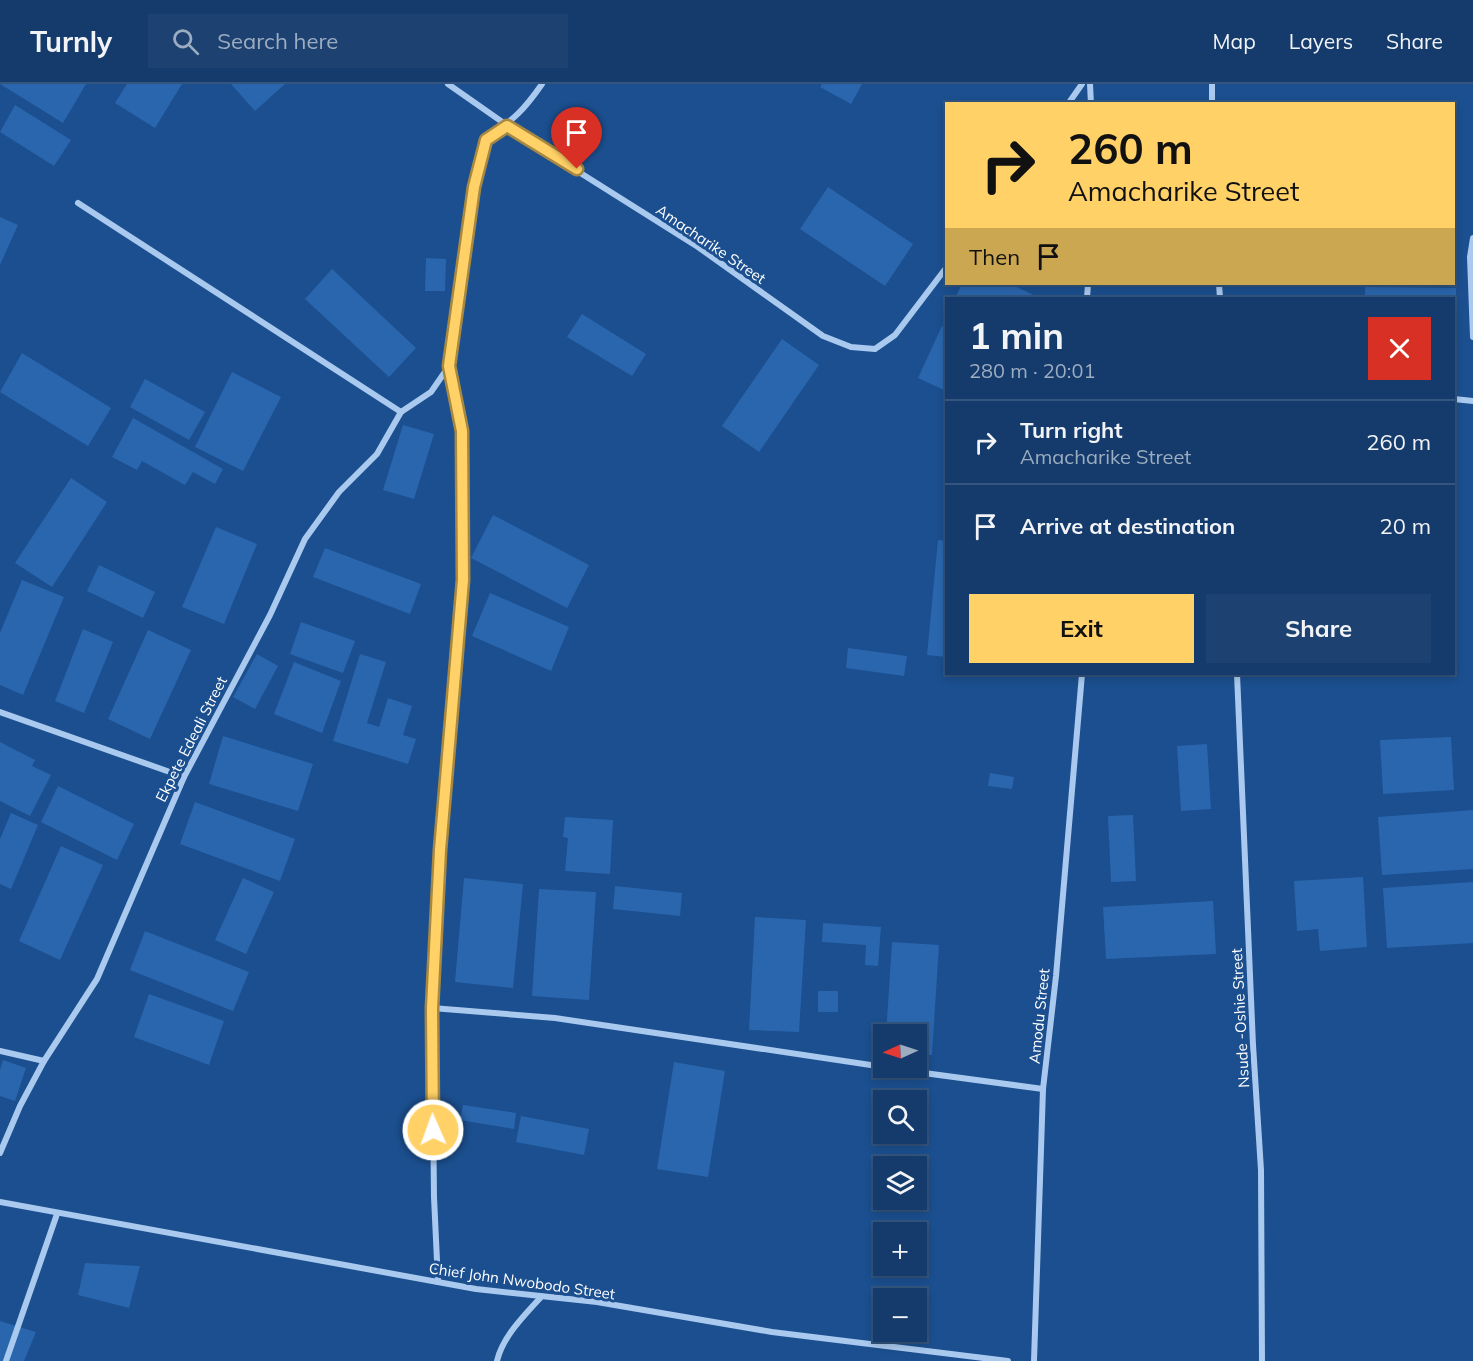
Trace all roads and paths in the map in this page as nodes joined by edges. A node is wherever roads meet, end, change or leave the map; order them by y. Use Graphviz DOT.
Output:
graph roads {
  1 [pos="448,84"];
  2 [pos="542,84"];
  3 [pos="1082,84"];
  4 [pos="1090,84"];
  5 [pos="1212,84"];
  6 [pos="1069,102"];
  7 [pos="1091,102"];
  8 [pos="1212,102"];
  9 [pos="507,126"];
  10 [pos="78,203"];
  11 [pos="1473,238"];
  12 [pos="945,269"];
  13 [pos="1473,337"];
  14 [pos="449,366"];
  15 [pos="1455,399"];
  16 [pos="1473,401"];
  17 [pos="401,412"];
  18 [pos="1082,675"];
  19 [pos="1237,675"];
  20 [pos="0,712"];
  21 [pos="184,777"];
  22 [pos="432,1008"];
  23 [pos="0,1051"];
  24 [pos="44,1061"];
  25 [pos="873,1066"];
  26 [pos="927,1074"];
  27 [pos="1043,1089"];
  28 [pos="0,1153"];
  29 [pos="0,1202"];
  30 [pos="57,1214"];
  31 [pos="438,1282"];
  32 [pos="541,1297"];
  33 [pos="6,1361"];
  34 [pos="497,1361"];
  35 [pos="1008,1361"];
  36 [pos="1034,1361"];
  37 [pos="1262,1361"];
  1 -- 9 [label="street, Amacharike Street"];
  2 -- 9 [label="street"];
  3 -- 6 [label="street"];
  4 -- 7 [label="street"];
  5 -- 8 [label="street"];
  9 -- 12 [label="street, Amacharike Street"];
  9 -- 14 [label="street"];
  10 -- 17 [label="street"];
  11 -- 13 [label="street"];
  14 -- 17 [label="street, Ekpete Edeali Street"];
  14 -- 22 [label="street"];
  15 -- 16 [label="street"];
  17 -- 21 [label="street, Ekpete Edeali Street"];
  18 -- 27 [label="street, Amodu Street"];
  19 -- 37 [label="street, Nsude -Oshie Street"];
  20 -- 21 [label="street"];
  21 -- 24 [label="street, Ekpete Edeali Street"];
  22 -- 25 [label="street"];
  22 -- 31 [label="street"];
  23 -- 24 [label="street"];
  24 -- 28 [label="street, Ekpete Edeali Street"];
  26 -- 27 [label="street"];
  27 -- 36 [label="street, Amodu Street"];
  29 -- 30 [label="street, Chief John Nwobodo Street"];
  30 -- 31 [label="street, Chief John Nwobodo Street"];
  30 -- 33 [label="street"];
  31 -- 32 [label="street, Chief John Nwobodo Street"];
  32 -- 34 [label="street"];
  32 -- 35 [label="street, Chief John Nwobodo Street"];
}
